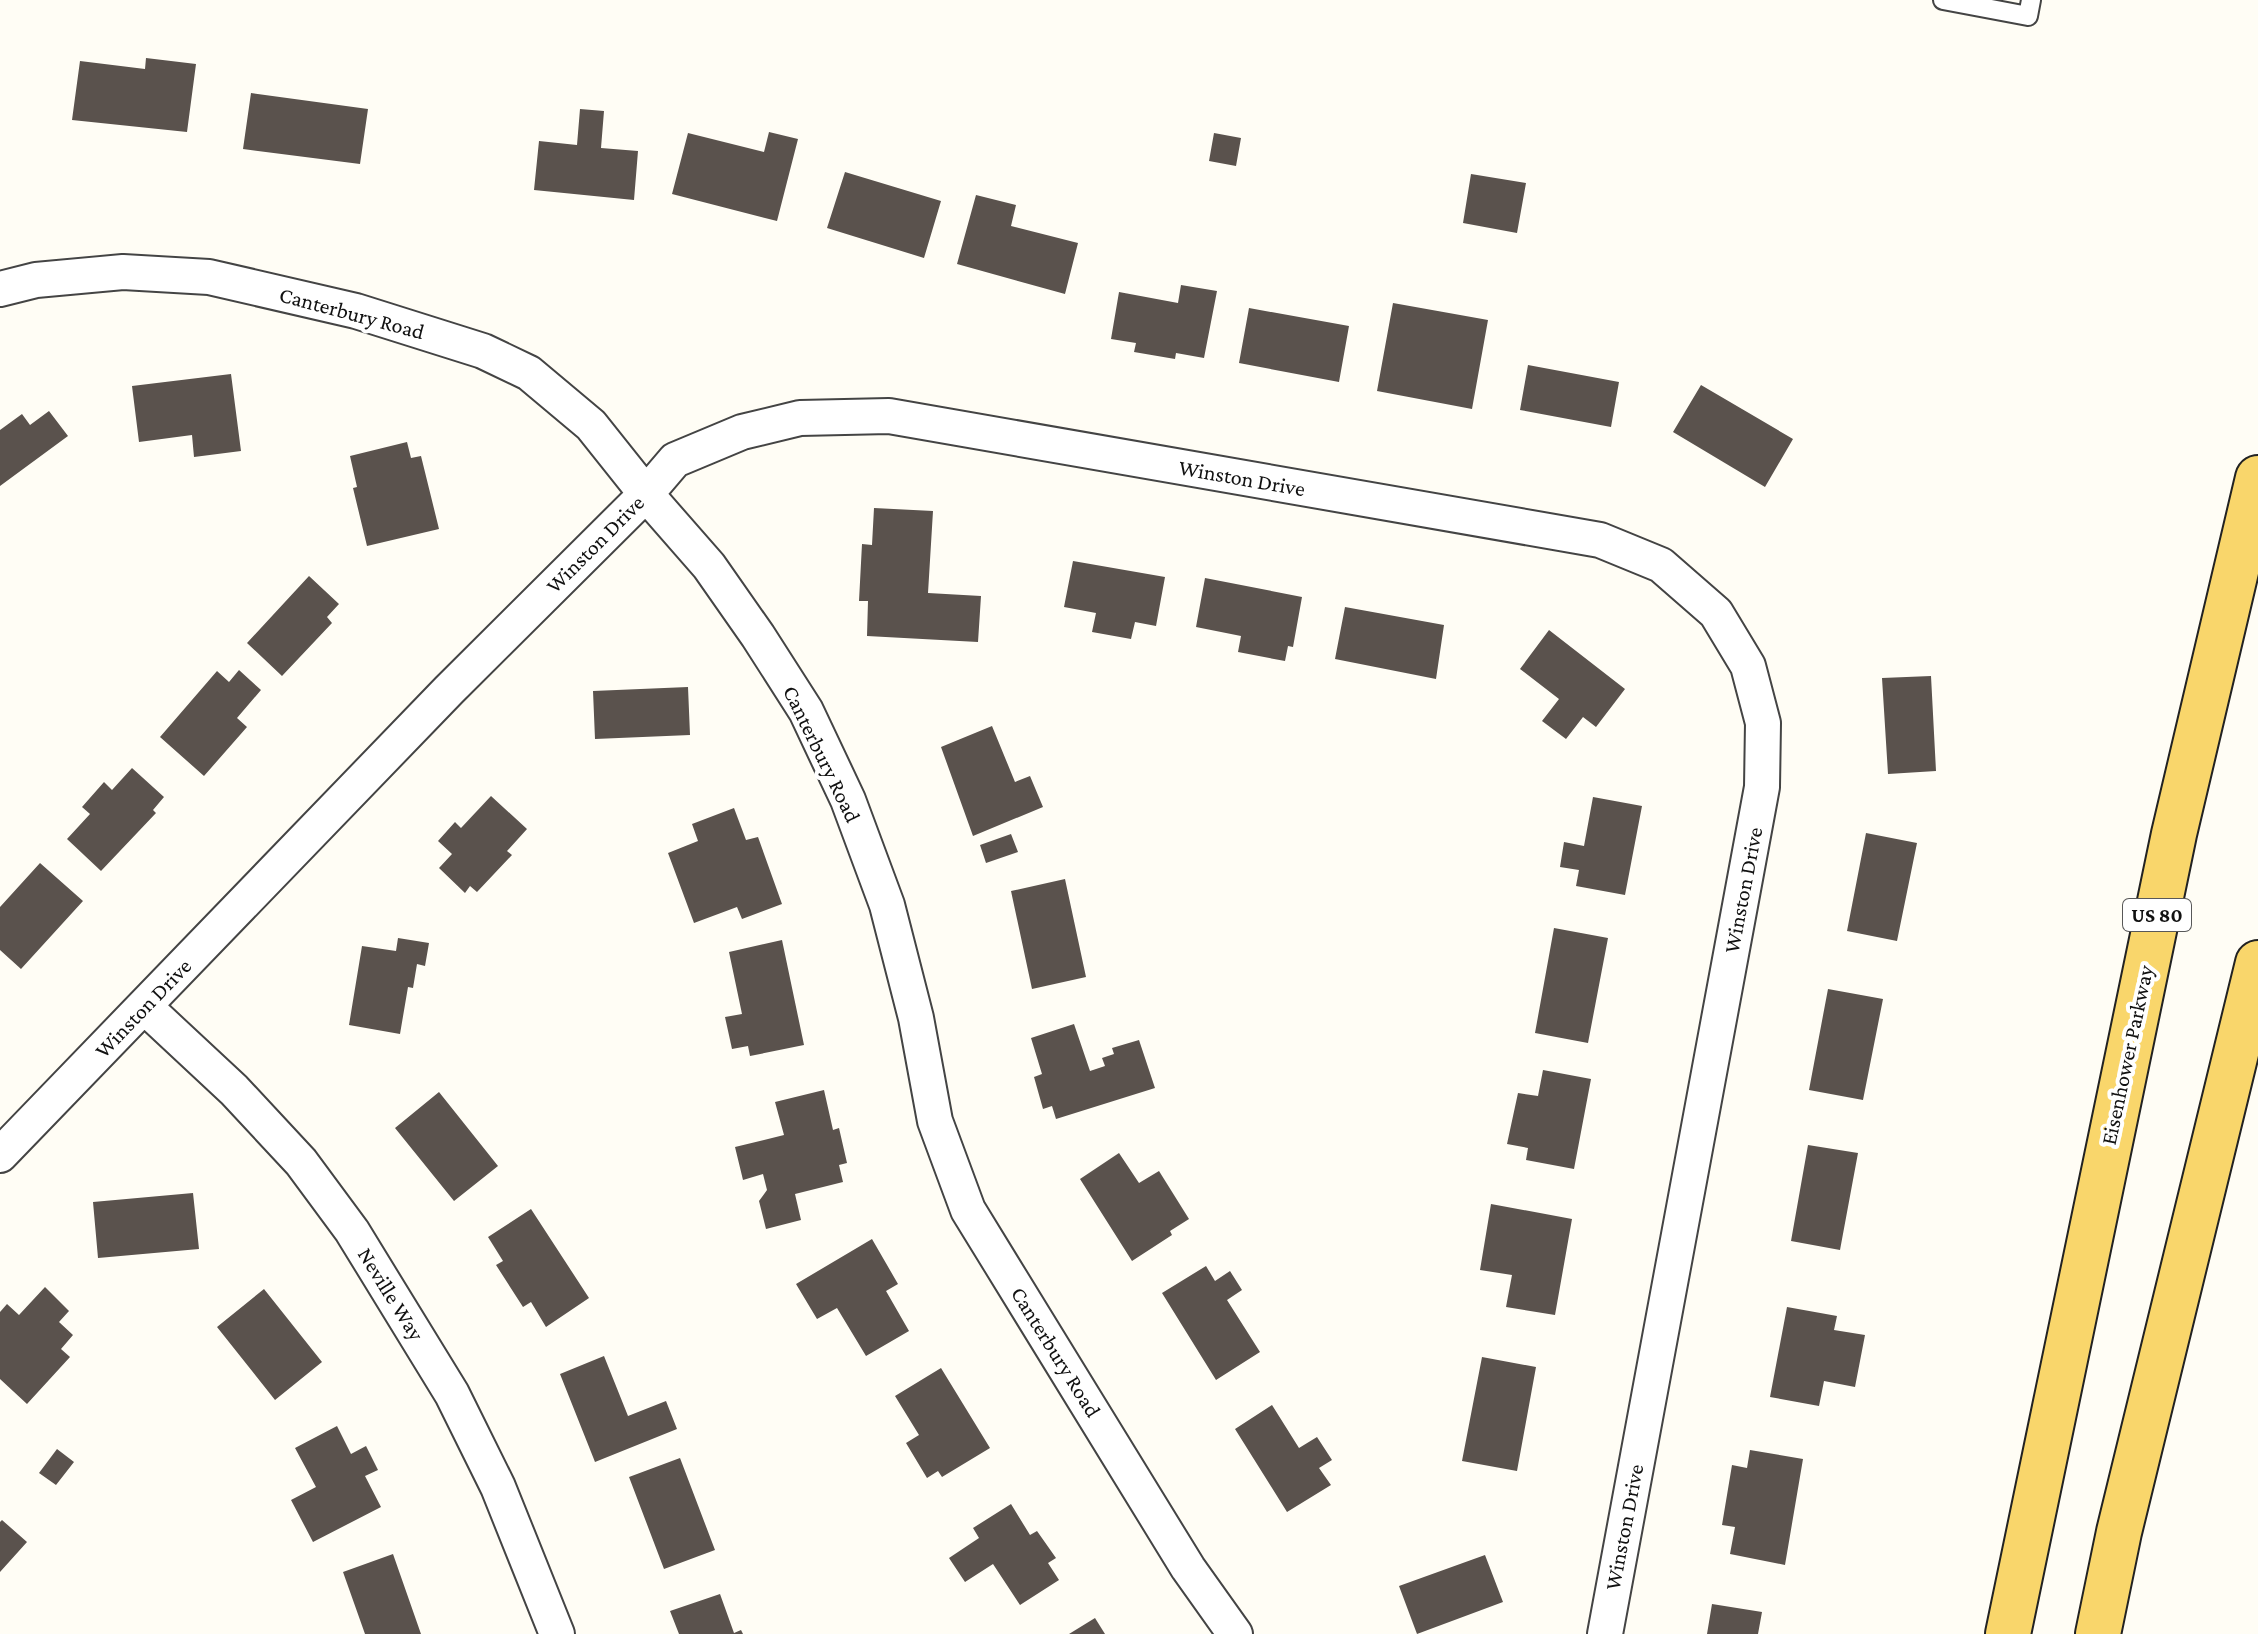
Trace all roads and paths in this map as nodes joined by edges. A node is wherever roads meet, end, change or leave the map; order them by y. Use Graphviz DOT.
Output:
graph roads {
  1 [pos="1943,0"];
  2 [pos="2031,0"];
  3 [pos="0,289"];
  4 [pos="2258,478"];
  5 [pos="646,494"];
  6 [pos="2258,963"];
  7 [pos="145,1007"];
  8 [pos="0,1155"];
  9 [pos="557,1634"];
  10 [pos="1235,1634"];
  11 [pos="1605,1634"];
  12 [pos="2008,1634"];
  13 [pos="2098,1634"];
  1 -- 2 [label="lane"];
  3 -- 5 [label="street, Canterbury Road"];
  4 -- 12 [label="main road, Eisenhower Parkway / US 80"];
  5 -- 7 [label="street, Winston Drive"];
  5 -- 10 [label="street, Canterbury Road"];
  5 -- 11 [label="street, Winston Drive"];
  6 -- 13 [label="main road"];
  7 -- 8 [label="street, Winston Drive"];
  7 -- 9 [label="street, Neville Way"];
}
